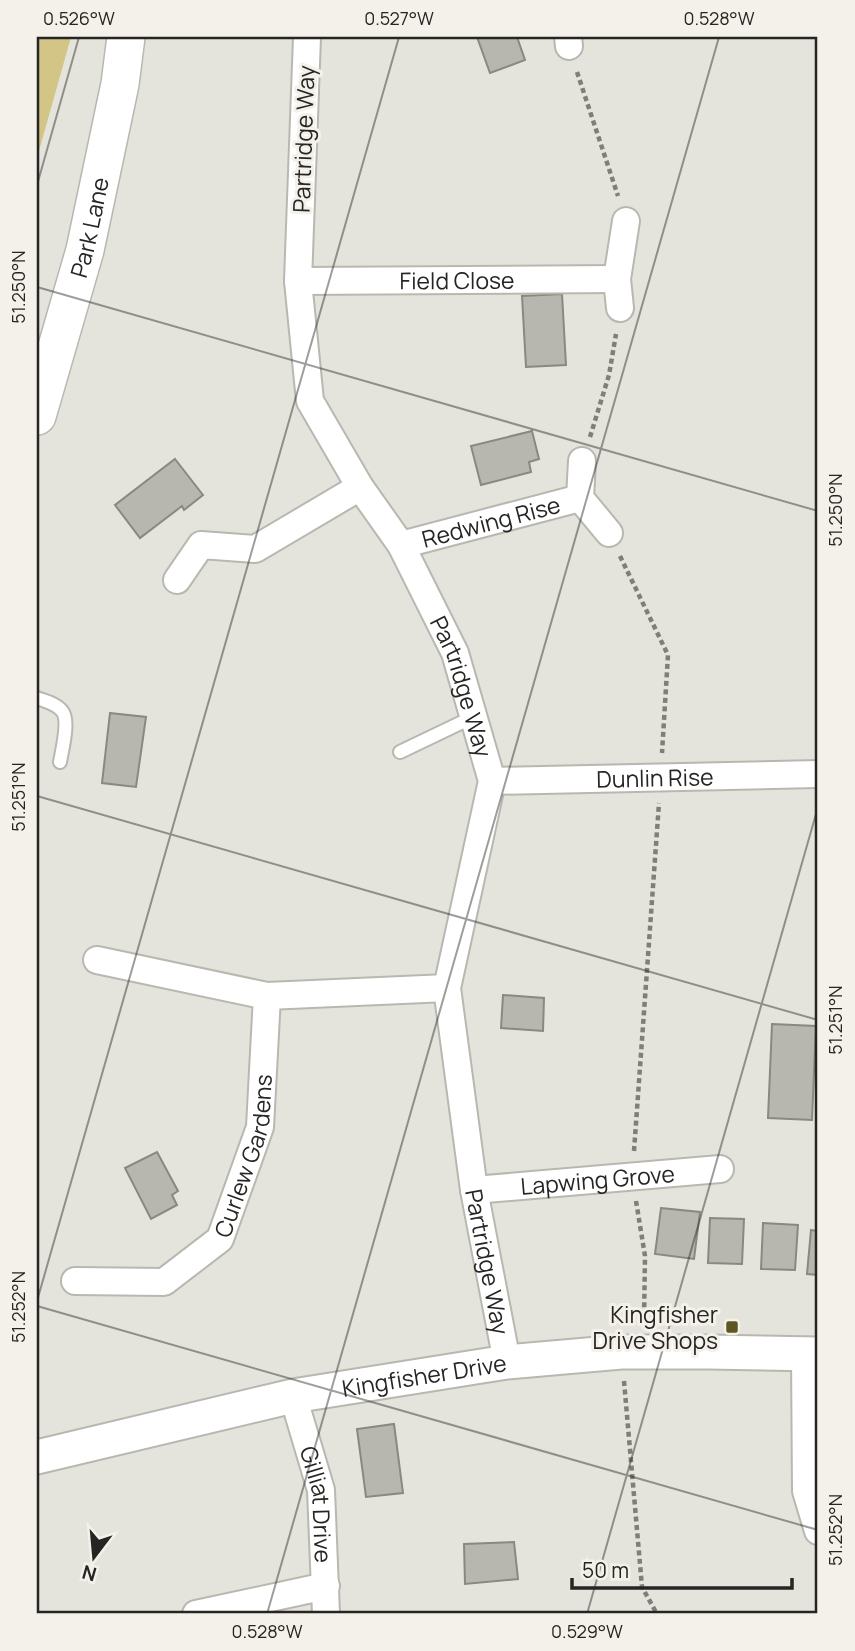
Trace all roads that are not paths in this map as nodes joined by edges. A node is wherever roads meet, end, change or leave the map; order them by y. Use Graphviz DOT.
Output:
graph roads {
  1 [pos="126,37"];
  2 [pos="307,37"];
  3 [pos="626,220"];
  4 [pos="617,279"];
  5 [pos="298,281"];
  6 [pos="620,308"];
  7 [pos="37,416"];
  8 [pos="582,461"];
  9 [pos="360,487"];
  10 [pos="580,498"];
  11 [pos="608,533"];
  12 [pos="401,545"];
  13 [pos="177,580"];
  14 [pos="37,698"];
  15 [pos="472,718"];
  16 [pos="400,752"];
  17 [pos="60,762"];
  18 [pos="818,774"];
  19 [pos="492,781"];
  20 [pos="97,960"];
  21 [pos="447,988"];
  22 [pos="267,996"];
  23 [pos="720,1169"];
  24 [pos="474,1190"];
  25 [pos="75,1282"];
  26 [pos="812,1354"];
  27 [pos="507,1362"];
  28 [pos="293,1396"];
  29 [pos="37,1457"];
  30 [pos="818,1531"];
  31 [pos="326,1586"];
  32 [pos="196,1614"];
  33 [pos="326,1614"];
  1 -- 7 [label="main road, Park Lane"];
  2 -- 5 [label="street, Partridge Way"];
  3 -- 4 [label="street"];
  4 -- 5 [label="street, Field Close"];
  4 -- 6 [label="street"];
  5 -- 9 [label="street, Partridge Way"];
  8 -- 10 [label="street, Redwing Rise"];
  9 -- 12 [label="street, Partridge Way"];
  9 -- 13 [label="street"];
  10 -- 11 [label="street, Redwing Rise"];
  10 -- 12 [label="street, Redwing Rise"];
  12 -- 15 [label="street, Partridge Way"];
  14 -- 17 [label="lane"];
  15 -- 16 [label="lane"];
  15 -- 19 [label="street, Partridge Way"];
  18 -- 19 [label="street, Dunlin Rise"];
  19 -- 21 [label="street, Partridge Way"];
  20 -- 22 [label="street"];
  21 -- 22 [label="street"];
  21 -- 24 [label="street, Partridge Way"];
  22 -- 25 [label="street, Curlew Gardens"];
  23 -- 24 [label="street, Lapwing Grove"];
  24 -- 27 [label="street, Partridge Way"];
  26 -- 27 [label="street, Kingfisher Drive"];
  26 -- 30 [label="street"];
  27 -- 28 [label="street, Kingfisher Drive"];
  28 -- 29 [label="street, Kingfisher Drive"];
  28 -- 31 [label="street, Gilliat Drive"];
  31 -- 32 [label="street"];
  31 -- 33 [label="street, Gilliat Drive"];
}
